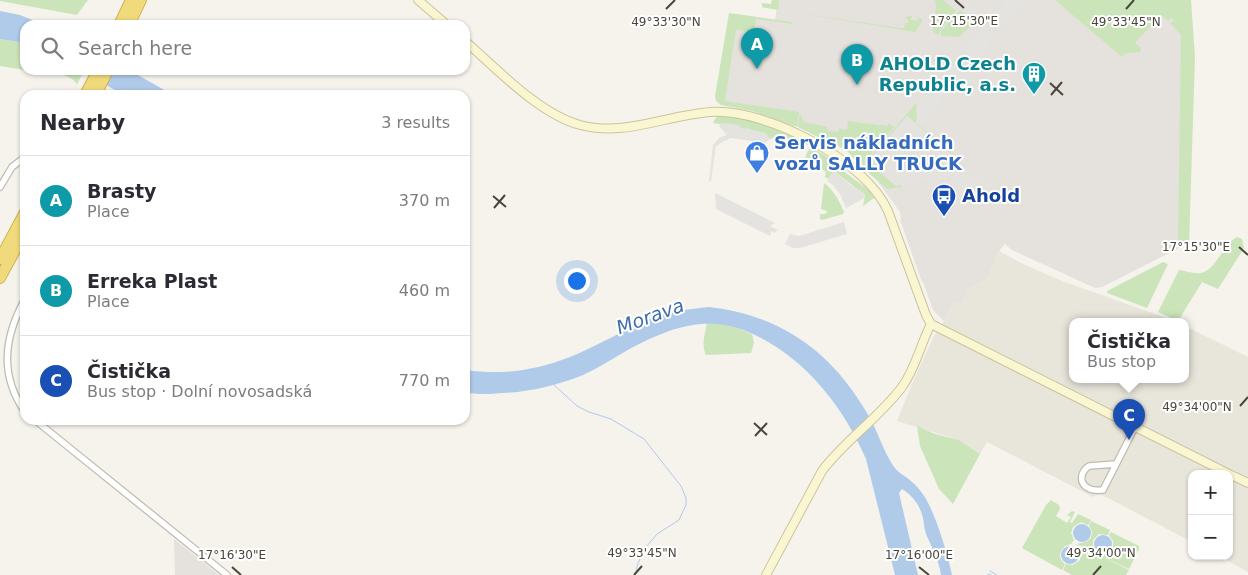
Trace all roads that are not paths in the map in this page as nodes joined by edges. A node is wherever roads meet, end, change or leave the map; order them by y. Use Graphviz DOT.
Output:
graph roads {
  1 [pos="130,0"];
  2 [pos="141,0"];
  3 [pos="418,0"];
  4 [pos="121,20"];
  5 [pos="131,20"];
  6 [pos="441,20"];
  7 [pos="470,45"];
  8 [pos="95,75"];
  9 [pos="106,75"];
  10 [pos="88,90"];
  11 [pos="98,90"];
  12 [pos="20,161"];
  13 [pos="0,187"];
  14 [pos="20,221"];
  15 [pos="20,241"];
  16 [pos="0,259"];
  17 [pos="0,278"];
  18 [pos="20,308"];
  19 [pos="931,324"];
  20 [pos="20,408"];
  21 [pos="41,425"];
  22 [pos="1136,427"];
  23 [pos="1116,464"];
  24 [pos="1221,470"];
  25 [pos="1233,476"];
  26 [pos="1248,483"];
  27 [pos="228,575"];
  28 [pos="766,575"];
  1 -- 4 [label="highway"];
  2 -- 5 [label="highway"];
  3 -- 6 [label="main road"];
  7 -- 19 [label="main road"];
  8 -- 10 [label="highway"];
  9 -- 11 [label="highway"];
  12 -- 13 [label="street"];
  14 -- 16 [label="highway"];
  15 -- 17 [label="highway"];
  18 -- 20 [label="street"];
  19 -- 22 [label="main road"];
  19 -- 28 [label="main road"];
  21 -- 27 [label="street"];
  22 -- 23 [label="street"];
  22 -- 24 [label="main road"];
  23 -- 23 [label="street"];
  25 -- 26 [label="main road"];
}
